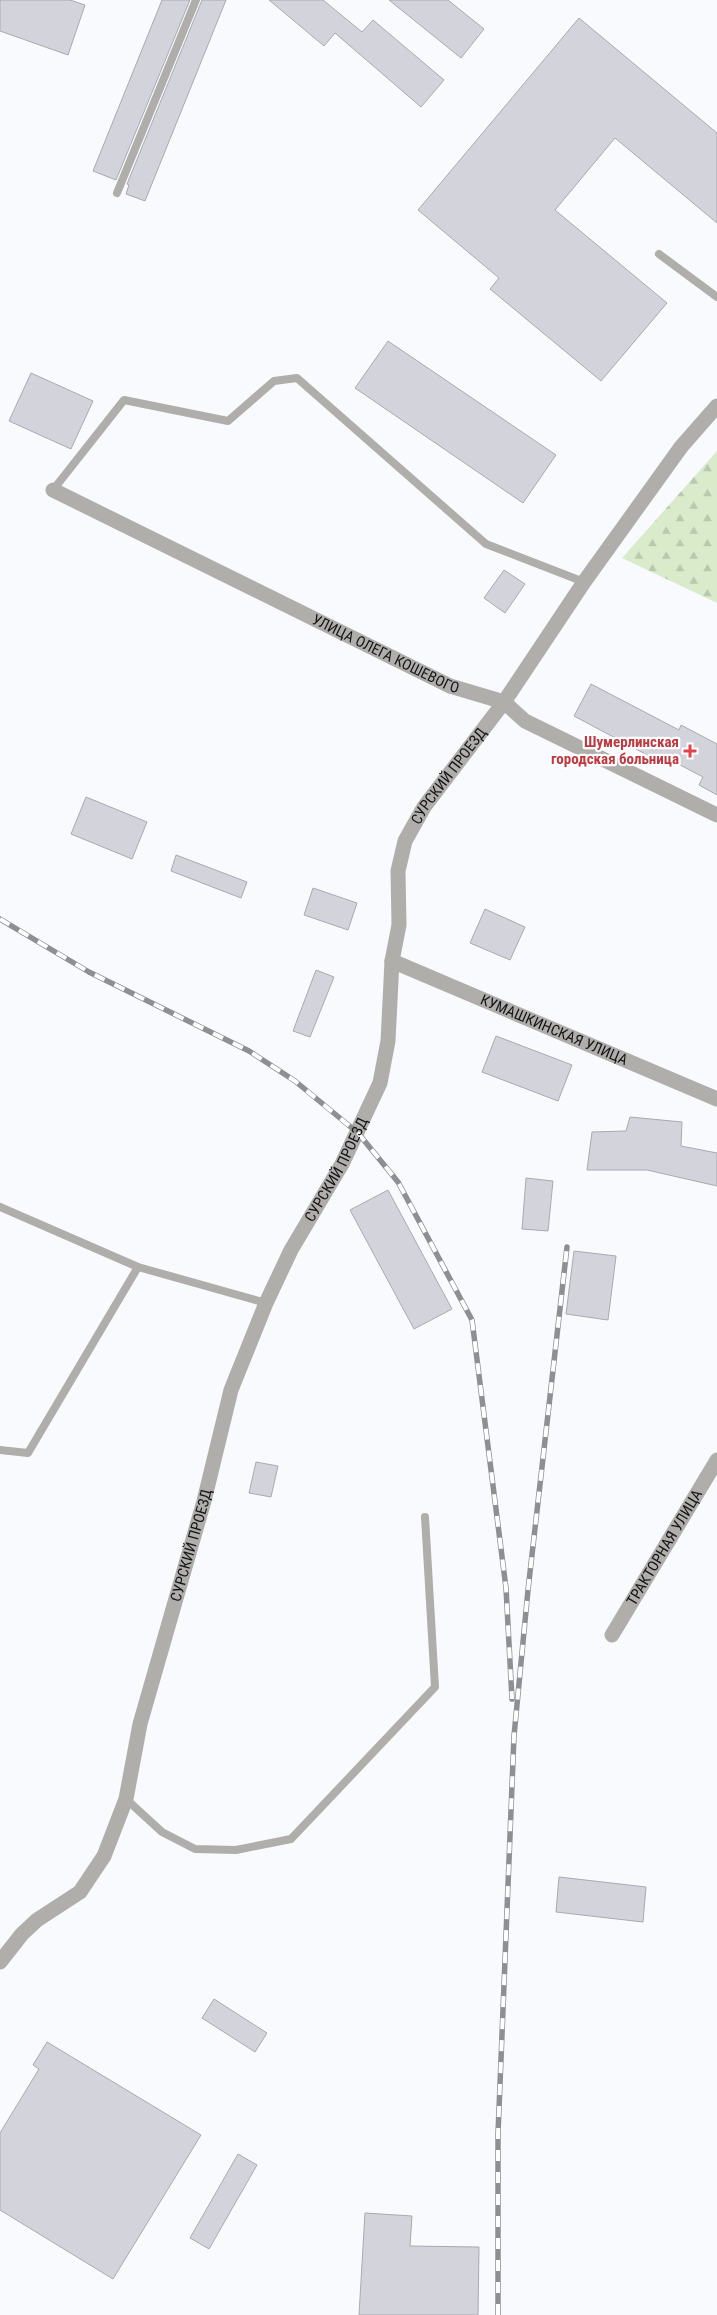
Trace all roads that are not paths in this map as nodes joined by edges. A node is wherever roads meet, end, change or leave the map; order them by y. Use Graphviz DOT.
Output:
graph roads {
  1 [pos="196,0"];
  2 [pos="117,193"];
  3 [pos="659,254"];
  4 [pos="717,297"];
  5 [pos="717,406"];
  6 [pos="53,490"];
  7 [pos="584,582"];
  8 [pos="504,702"];
  9 [pos="717,815"];
  10 [pos="392,961"];
  11 [pos="717,1099"];
  12 [pos="0,1207"];
  13 [pos="138,1267"];
  14 [pos="266,1302"];
  15 [pos="0,1450"];
  16 [pos="717,1460"];
  17 [pos="426,1517"];
  18 [pos="612,1635"];
  19 [pos="126,1799"];
  20 [pos="0,1962"];
  1 -- 2 [label="lane"];
  3 -- 4 [label="lane"];
  5 -- 7 [label="street, СУРСКИЙ ПРОЕЗД"];
  6 -- 7 [label="lane"];
  6 -- 8 [label="street, УЛИЦА ОЛЕГА КОШЕВОГО"];
  7 -- 8 [label="street, СУРСКИЙ ПРОЕЗД"];
  8 -- 9 [label="street, УЛИЦА ОЛЕГА КОШЕВОГО"];
  8 -- 10 [label="street, СУРСКИЙ ПРОЕЗД"];
  10 -- 11 [label="street, КУМАШКИНСКАЯ УЛИЦА"];
  10 -- 14 [label="street, СУРСКИЙ ПРОЕЗД"];
  12 -- 13 [label="lane"];
  13 -- 14 [label="lane"];
  13 -- 15 [label="lane"];
  14 -- 19 [label="street, СУРСКИЙ ПРОЕЗД"];
  16 -- 18 [label="street, ТРАКТОРНАЯ УЛИЦА"];
  17 -- 19 [label="lane"];
  19 -- 20 [label="street, СУРСКИЙ ПРОЕЗД"];
}
